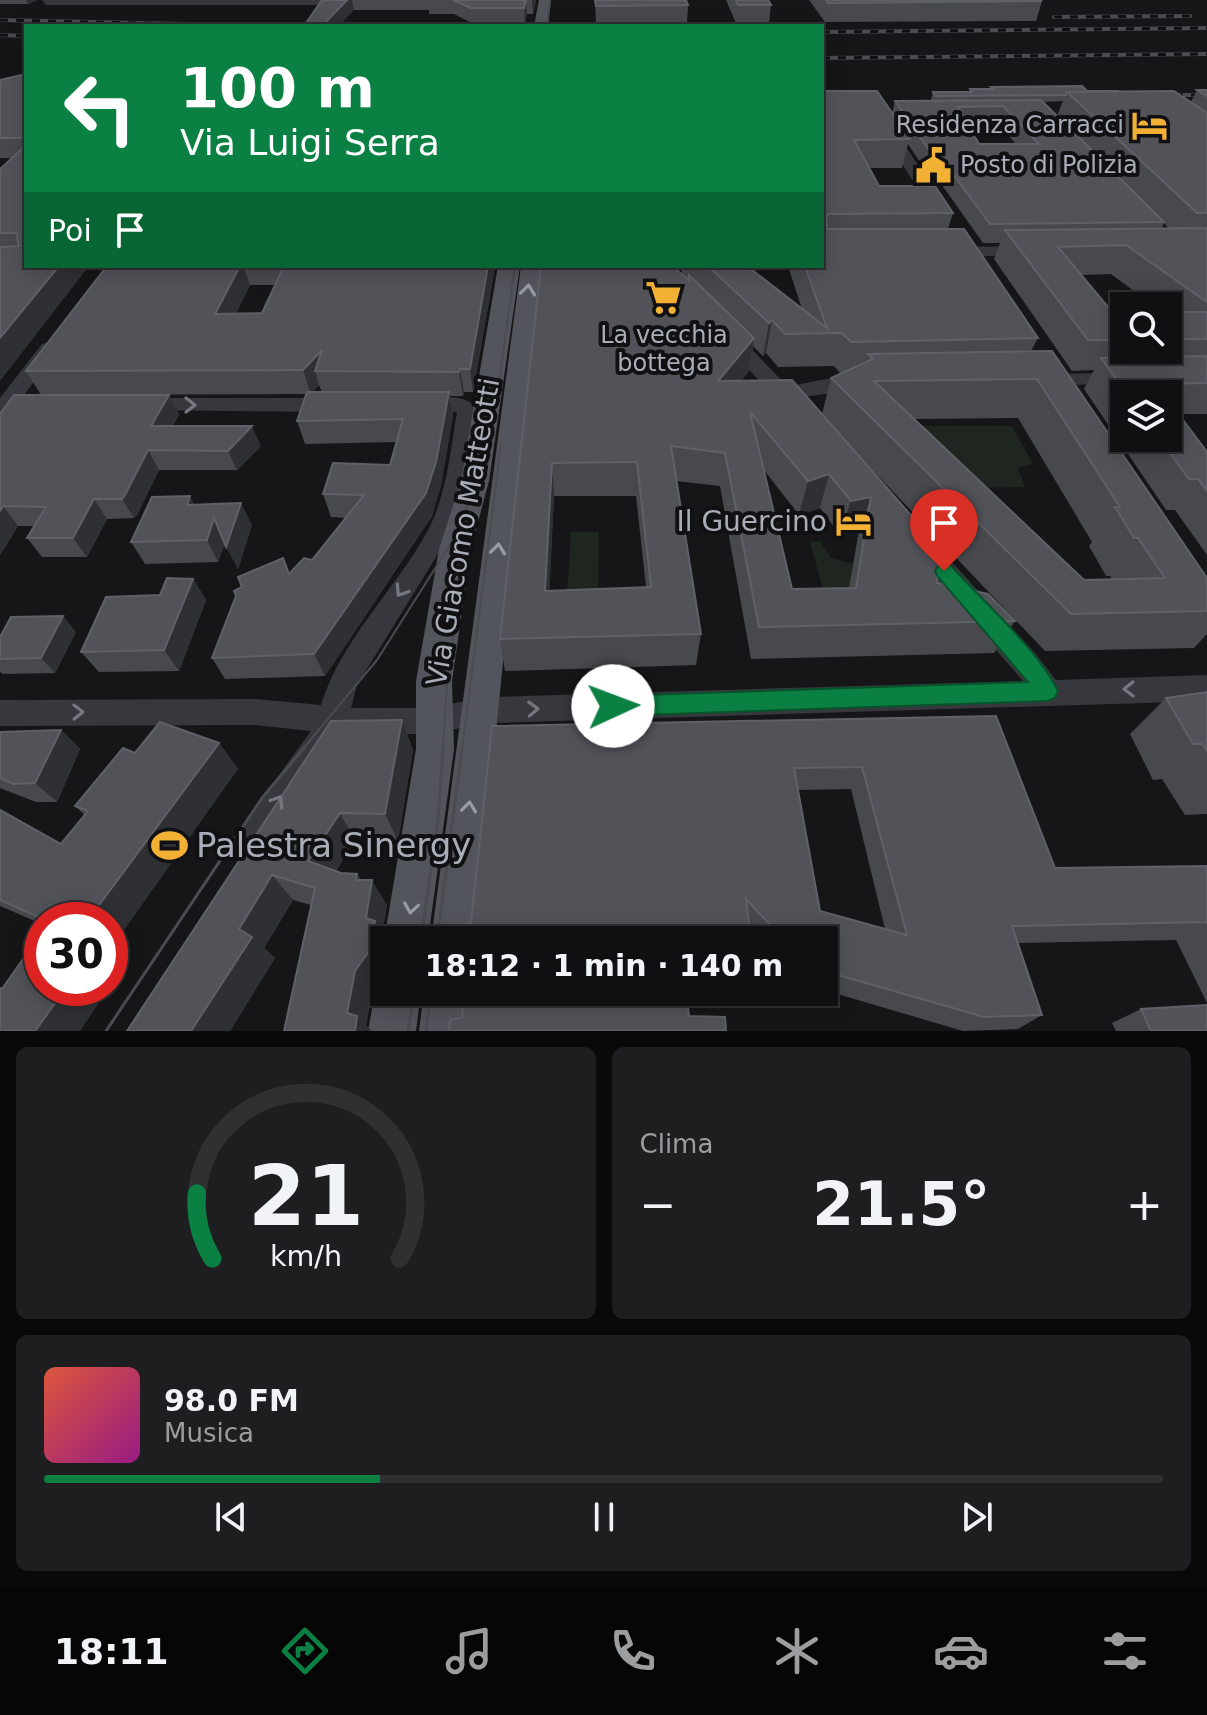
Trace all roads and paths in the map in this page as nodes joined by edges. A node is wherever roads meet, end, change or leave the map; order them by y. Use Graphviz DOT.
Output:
graph roads {
  1 [pos="48,1"];
  2 [pos="288,1"];
  3 [pos="365,2"];
  4 [pos="880,117"];
  5 [pos="1050,251"];
  6 [pos="934,252"];
  7 [pos="966,252"];
  8 [pos="509,268"];
  9 [pos="532,268"];
  10 [pos="980,273"];
  11 [pos="712,319"];
  12 [pos="59,334"];
  13 [pos="1044,372"];
  14 [pos="1146,378"];
  15 [pos="1013,380"];
  16 [pos="889,383"];
  17 [pos="785,394"];
  18 [pos="38,404"];
  19 [pos="1065,404"];
  20 [pos="116,405"];
  21 [pos="350,405"];
  22 [pos="393,405"];
  23 [pos="2,407"];
  24 [pos="805,417"];
  25 [pos="899,521"];
  26 [pos="1207,688"];
  27 [pos="1047,691"];
  28 [pos="0,713"];
  29 [pos="456,716"];
  30 [pos="336,722"];
  31 [pos="232,872"];
  32 [pos="408,926"];
  33 [pos="453,926"];
  34 [pos="396,1006"];
  35 [pos="446,1006"];
  36 [pos="392,1031"];
  37 [pos="443,1031"];
  1 -- 2 [label="street"];
  2 -- 3 [label="street"];
  4 -- 7 [label="street"];
  5 -- 7 [label="street"];
  6 -- 7 [label="street"];
  7 -- 10 [label="street"];
  8 -- 29 [label="main road, Via Giacomo Matteotti"];
  29 -- 9 [label="main road, Via Giacomo Matteotti, one-way"];
  11 -- 17 [label="street"];
  12 -- 23 [label="street"];
  13 -- 14 [label="street"];
  13 -- 15 [label="street"];
  13 -- 19 [label="street"];
  16 -- 17 [label="street"];
  17 -- 24 [label="street"];
  18 -- 23 [label="street"];
  20 -- 21 [label="street, one-way"];
  22 -- 30 [label="street, Via Giacomo Matteotti, one-way"];
  25 -- 27 [label="street"];
  26 -- 27 [label="street, one-way"];
  29 -- 27 [label="street, one-way"];
  28 -- 30 [label="street, one-way"];
  29 -- 30 [label="street"];
  29 -- 32 [label="main road, Via Giacomo Matteotti, one-way"];
  33 -- 29 [label="main road, Via Giacomo Matteotti, one-way"];
  31 -- 30 [label="street, one-way"];
  34 -- 36 [label="main road"];
  35 -- 37 [label="main road"];
}
